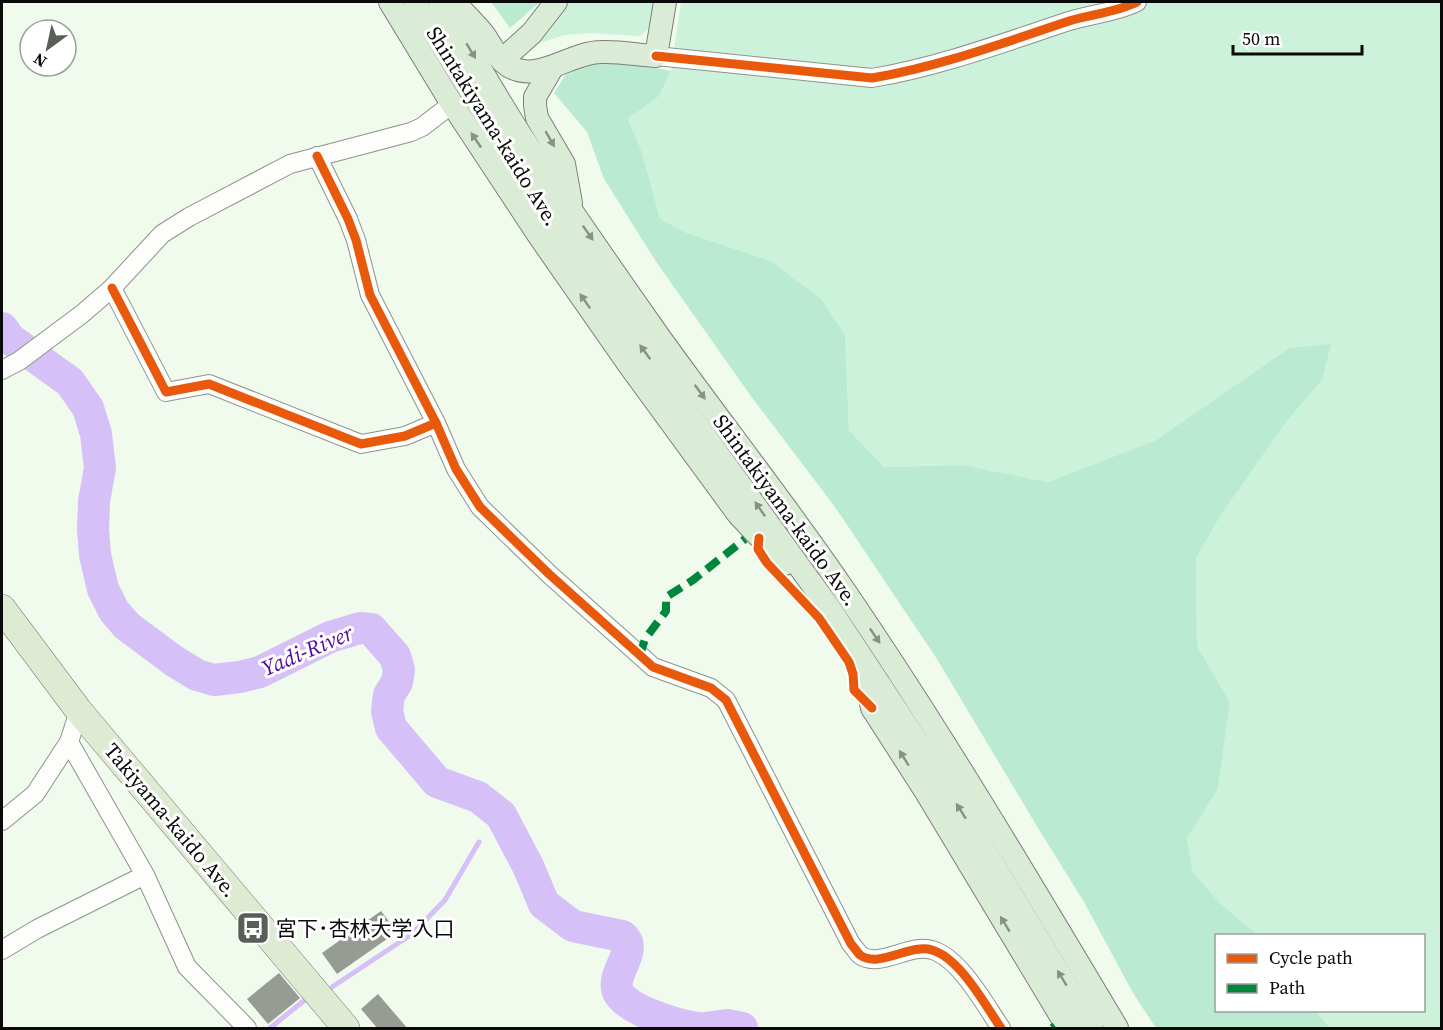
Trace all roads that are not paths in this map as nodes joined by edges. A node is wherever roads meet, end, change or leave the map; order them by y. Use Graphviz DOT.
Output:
graph roads {
  1 [pos="390,2"];
  2 [pos="415,2"];
  3 [pos="440,2"];
  4 [pos="454,2"];
  5 [pos="556,2"];
  6 [pos="665,2"];
  7 [pos="1137,2"];
  8 [pos="512,51"];
  9 [pos="656,56"];
  10 [pos="552,68"];
  11 [pos="455,100"];
  12 [pos="317,156"];
  13 [pos="572,210"];
  14 [pos="112,288"];
  15 [pos="2,370"];
  16 [pos="436,423"];
  17 [pos="2,608"];
  18 [pos="830,609"];
  19 [pos="861,656"];
  20 [pos="79,711"];
  21 [pos="69,742"];
  22 [pos="2,822"];
  23 [pos="145,875"];
  24 [pos="2,950"];
  25 [pos="247,1029"];
  26 [pos="346,1029"];
  27 [pos="1001,1029"];
  28 [pos="1068,1029"];
  29 [pos="1092,1029"];
  30 [pos="1118,1029"];
  1 -- 11 [label="main road"];
  18 -- 2 [label="main road, Shintakiyama-kaido Ave., one-way"];
  3 -- 13 [label="main road, Shintakiyama-kaido Ave., one-way"];
  4 -- 10 [label="main road"];
  5 -- 8 [label="main road"];
  6 -- 9 [label="main road"];
  7 -- 9 [label="street"];
  9 -- 10 [label="main road"];
  10 -- 13 [label="main road, one-way"];
  11 -- 12 [label="street"];
  18 -- 11 [label="main road, one-way"];
  12 -- 14 [label="street"];
  12 -- 16 [label="street"];
  13 -- 30 [label="main road, Shintakiyama-kaido Ave., one-way"];
  14 -- 15 [label="street"];
  14 -- 16 [label="street"];
  16 -- 27 [label="street"];
  17 -- 20 [label="highway, Takiyama-kaido Ave."];
  18 -- 19 [label="main road, Shintakiyama-kaido Ave."];
  28 -- 19 [label="main road, one-way"];
  29 -- 19 [label="main road, Shintakiyama-kaido Ave., one-way"];
  20 -- 21 [label="street"];
  20 -- 26 [label="highway, Takiyama-kaido Ave."];
  21 -- 22 [label="street"];
  21 -- 23 [label="street"];
  23 -- 24 [label="street"];
  23 -- 25 [label="street"];
}
